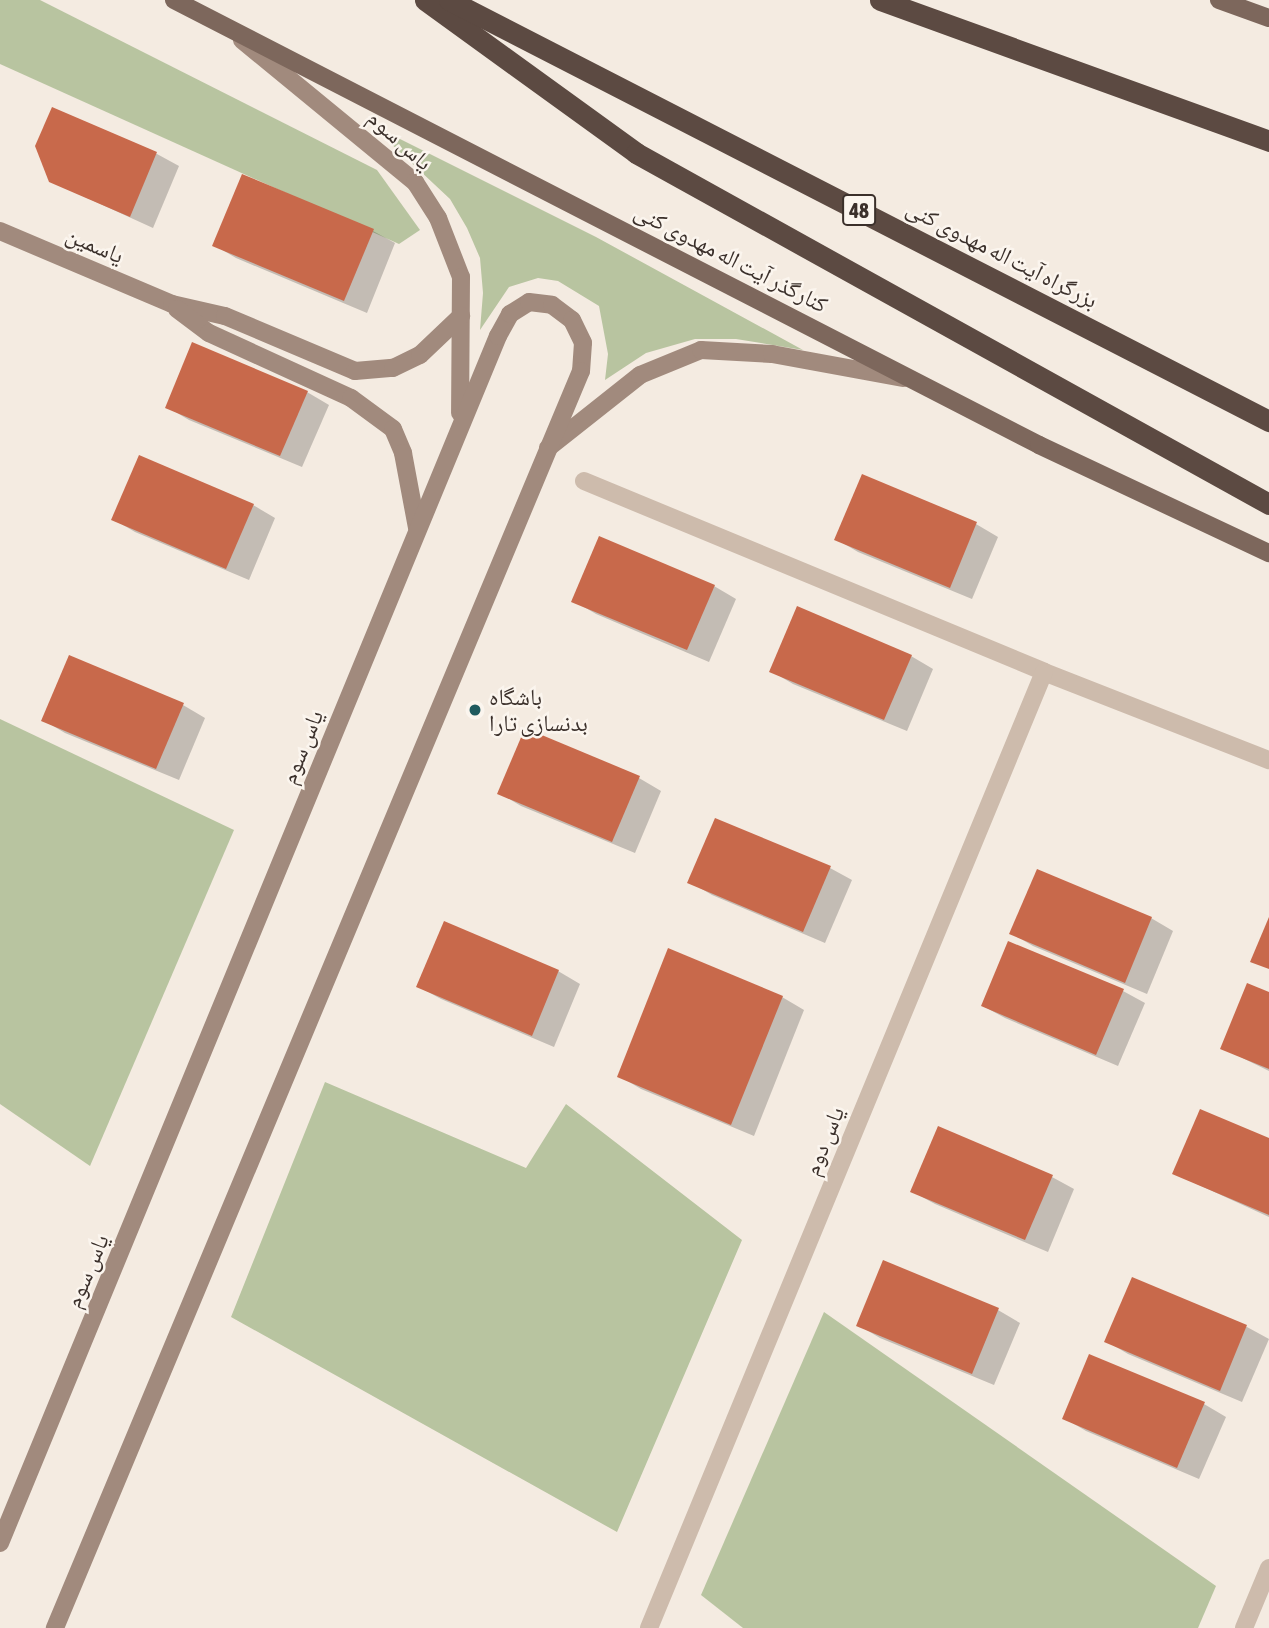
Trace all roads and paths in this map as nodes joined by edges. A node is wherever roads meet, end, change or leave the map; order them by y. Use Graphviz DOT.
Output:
graph roads {
  1 [pos="174,0"];
  2 [pos="425,0"];
  3 [pos="449,0"];
  4 [pos="880,0"];
  5 [pos="1219,0"];
  6 [pos="1269,18"];
  7 [pos="230,30"];
  8 [pos="1269,141"];
  9 [pos="0,231"];
  10 [pos="172,304"];
  11 [pos="461,316"];
  12 [pos="912,379"];
  13 [pos="1269,421"];
  14 [pos="460,423"];
  15 [pos="545,450"];
  16 [pos="584,481"];
  17 [pos="1269,504"];
  18 [pos="417,529"];
  19 [pos="1269,553"];
  20 [pos="1044,673"];
  21 [pos="1269,760"];
  22 [pos="0,1543"];
  23 [pos="1269,1568"];
  24 [pos="55,1628"];
  25 [pos="649,1628"];
  26 [pos="1244,1628"];
  1 -- 7 [label="main road, کنارگذر آیت اله مهدوی کنی"];
  2 -- 17 [label="highway"];
  3 -- 13 [label="highway, بزرگراه آیت اله مهدوی کنی / 48"];
  4 -- 8 [label="highway"];
  5 -- 6 [label="main road"];
  7 -- 11 [label="street, یاس سوم"];
  7 -- 12 [label="main road, کنارگذر آیت اله مهدوی کنی"];
  9 -- 10 [label="street, یاسمین"];
  10 -- 11 [label="street"];
  10 -- 18 [label="street"];
  11 -- 14 [label="street, یاس سوم"];
  12 -- 15 [label="street"];
  12 -- 19 [label="main road, کنارگذر آیت اله مهدوی کنی"];
  14 -- 15 [label="street"];
  14 -- 18 [label="street, یاس سوم"];
  15 -- 24 [label="street"];
  16 -- 20 [label="street"];
  18 -- 22 [label="street, یاس سوم"];
  20 -- 21 [label="street"];
  20 -- 25 [label="street, یاس دوم"];
  23 -- 26 [label="street"];
}
